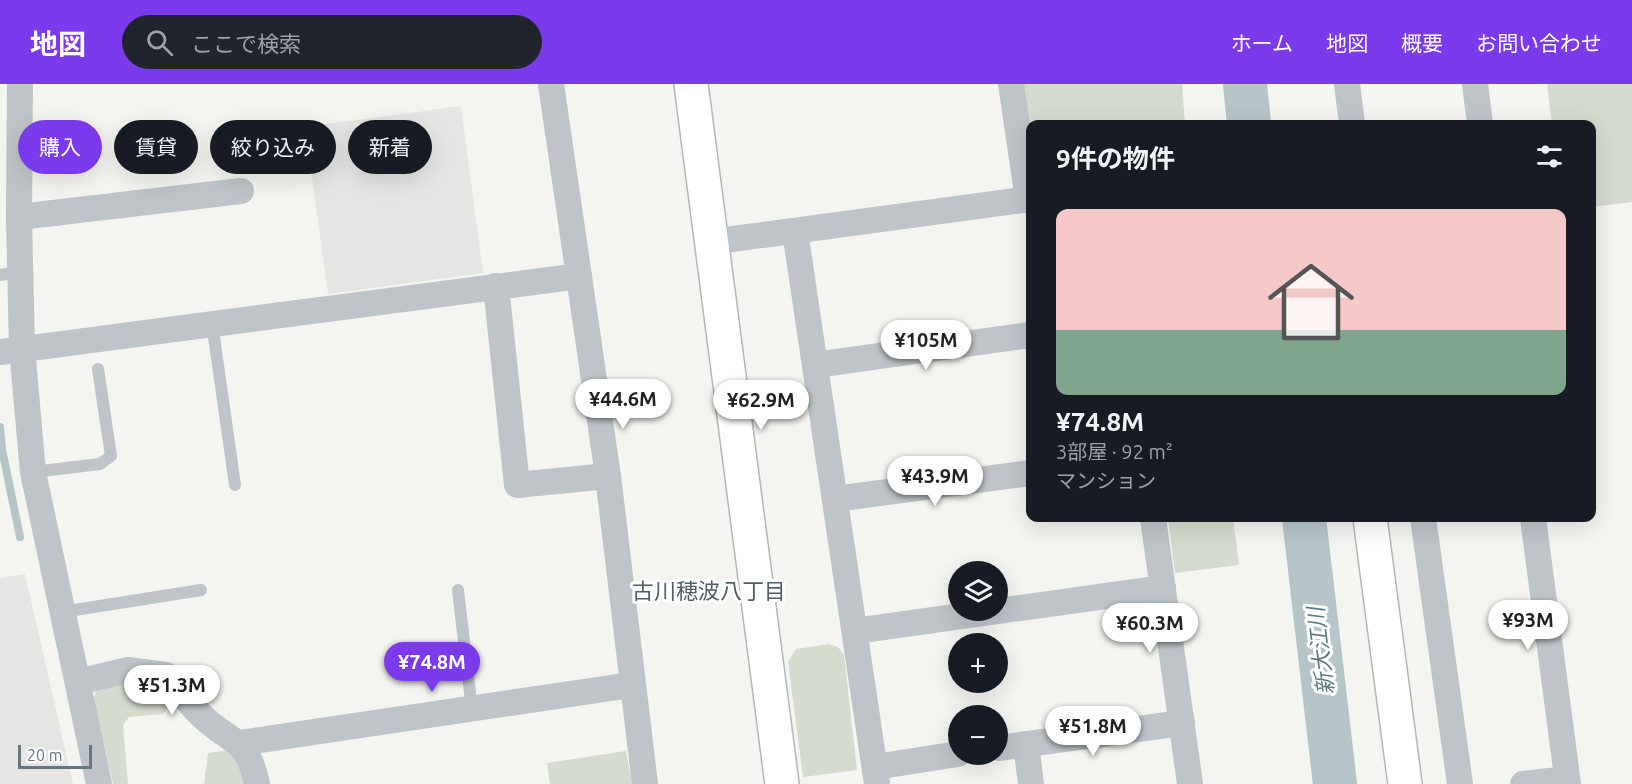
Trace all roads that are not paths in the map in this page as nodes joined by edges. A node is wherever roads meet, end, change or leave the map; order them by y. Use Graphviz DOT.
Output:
graph roads {
  1 [pos="20,84"];
  2 [pos="551,84"];
  3 [pos="690,84"];
  4 [pos="1011,84"];
  5 [pos="1347,84"];
  6 [pos="1475,84"];
  7 [pos="1352,120"];
  8 [pos="1480,120"];
  9 [pos="1026,180"];
  10 [pos="241,190"];
  11 [pos="1026,199"];
  12 [pos="19,217"];
  13 [pos="795,231"];
  14 [pos="710,242"];
  15 [pos="10,273"];
  16 [pos="579,276"];
  17 [pos="496,286"];
  18 [pos="212,323"];
  19 [pos="1026,335"];
  20 [pos="11,350"];
  21 [pos="815,365"];
  22 [pos="98,369"];
  23 [pos="33,472"];
  24 [pos="1026,474"];
  25 [pos="608,476"];
  26 [pos="235,485"];
  27 [pos="835,498"];
  28 [pos="1154,522"];
  29 [pos="1371,522"];
  30 [pos="1424,522"];
  31 [pos="1534,522"];
  32 [pos="1163,588"];
  33 [pos="201,590"];
  34 [pos="458,590"];
  35 [pos="62,612"];
  36 [pos="855,631"];
  37 [pos="78,682"];
  38 [pos="631,685"];
  39 [pos="472,710"];
  40 [pos="1182,723"];
  41 [pos="240,743"];
  42 [pos="1026,744"];
  43 [pos="1008,747"];
  44 [pos="948,757"];
  45 [pos="876,775"];
  46 [pos="1568,782"];
  47 [pos="99,784"];
  48 [pos="257,784"];
  49 [pos="645,784"];
  50 [pos="782,784"];
  51 [pos="1032,784"];
  52 [pos="1190,784"];
  53 [pos="1405,784"];
  54 [pos="1460,784"];
  55 [pos="1523,784"];
  1 -- 12 [label="street"];
  2 -- 16 [label="street"];
  3 -- 14 [label="street"];
  4 -- 9 [label="street"];
  5 -- 7 [label="street"];
  6 -- 8 [label="street"];
  10 -- 12 [label="street"];
  11 -- 13 [label="street"];
  12 -- 15 [label="street"];
  13 -- 14 [label="street"];
  13 -- 21 [label="street"];
  14 -- 50 [label="street"];
  15 -- 20 [label="street"];
  16 -- 17 [label="street"];
  16 -- 25 [label="street"];
  17 -- 18 [label="street"];
  17 -- 25 [label="street"];
  18 -- 20 [label="street"];
  18 -- 26 [label="lane"];
  19 -- 21 [label="street"];
  20 -- 23 [label="street"];
  21 -- 27 [label="street"];
  22 -- 23 [label="lane"];
  23 -- 35 [label="street"];
  24 -- 27 [label="street"];
  25 -- 38 [label="street"];
  27 -- 36 [label="street"];
  28 -- 32 [label="street"];
  29 -- 53 [label="street"];
  30 -- 54 [label="street"];
  31 -- 46 [label="street"];
  32 -- 36 [label="street"];
  32 -- 40 [label="street"];
  33 -- 35 [label="lane"];
  34 -- 39 [label="lane"];
  35 -- 37 [label="street"];
  36 -- 45 [label="street"];
  37 -- 41 [label="street"];
  37 -- 47 [label="street"];
  38 -- 39 [label="street"];
  38 -- 49 [label="street"];
  39 -- 41 [label="street"];
  40 -- 42 [label="street"];
  40 -- 52 [label="street"];
  41 -- 48 [label="street"];
  42 -- 43 [label="street"];
  42 -- 51 [label="street"];
  44 -- 45 [label="street"];
  46 -- 55 [label="street"];
}
